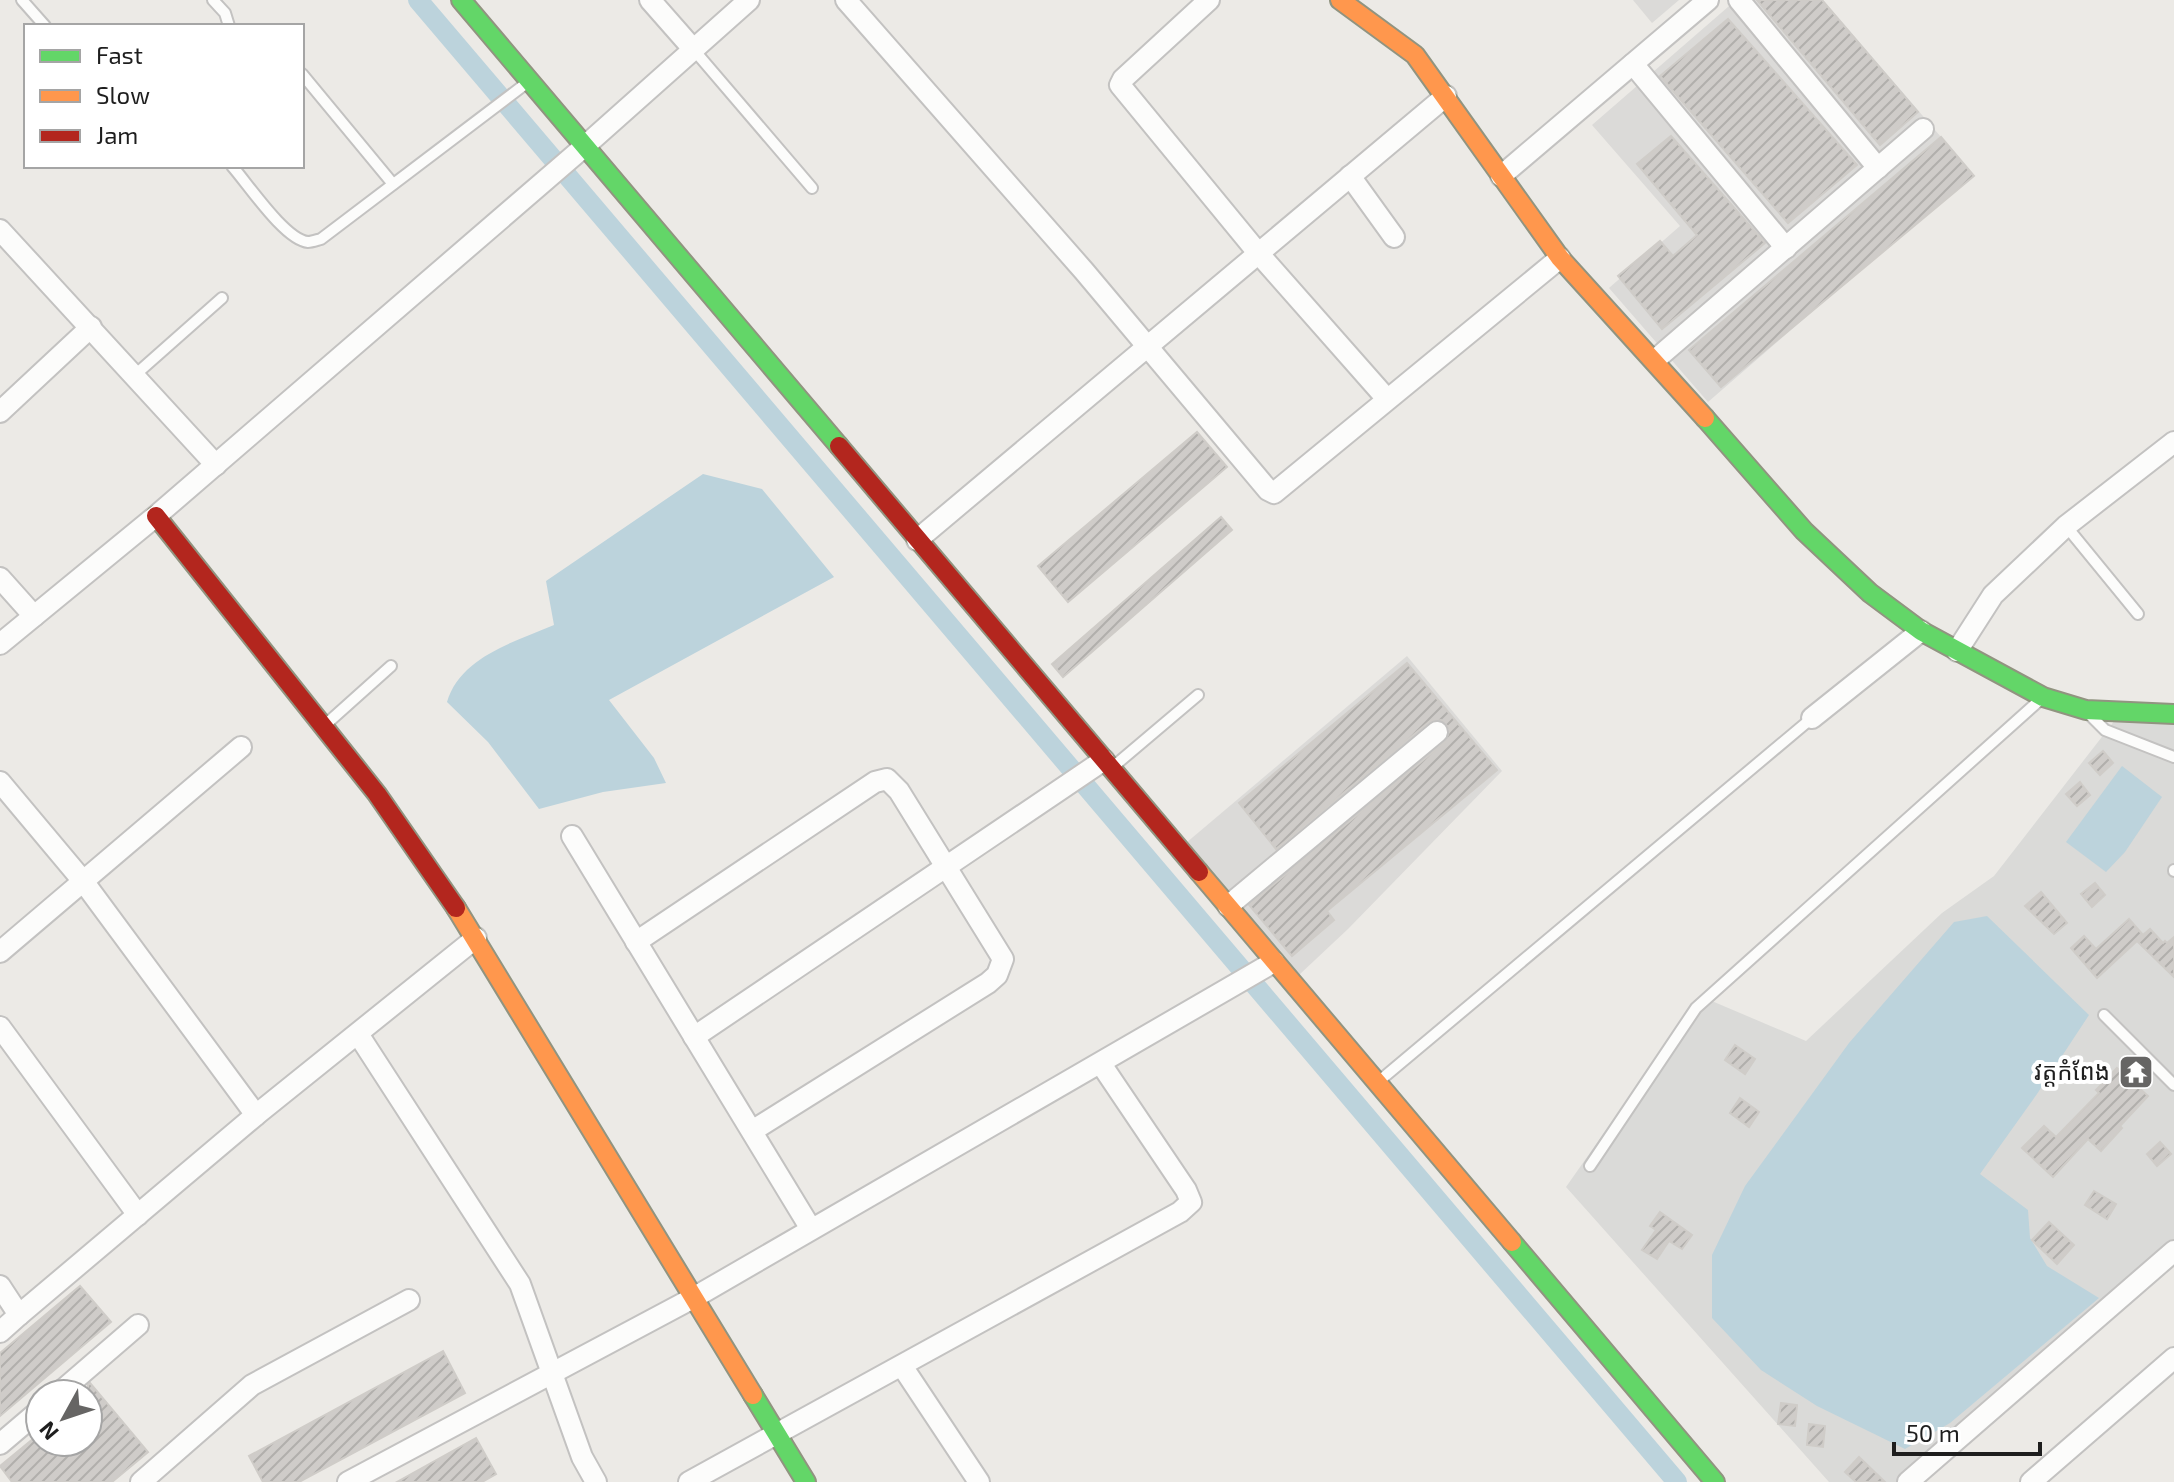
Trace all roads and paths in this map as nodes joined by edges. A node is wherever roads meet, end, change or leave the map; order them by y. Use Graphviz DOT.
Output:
graph roads {
  1 [pos="22,0"];
  2 [pos="213,0"];
  3 [pos="461,0"];
  4 [pos="650,0"];
  5 [pos="749,0"];
  6 [pos="846,0"];
  7 [pos="1209,0"];
  8 [pos="1340,0"];
  9 [pos="1708,0"];
  10 [pos="1739,0"];
  11 [pos="43,24"];
  12 [pos="228,24"];
  13 [pos="694,50"];
  14 [pos="1633,64"];
  15 [pos="304,76"];
  16 [pos="529,81"];
  17 [pos="1446,96"];
  18 [pos="1923,129"];
  19 [pos="581,149"];
  20 [pos="234,168"];
  21 [pos="1878,168"];
  22 [pos="1350,176"];
  23 [pos="1501,176"];
  24 [pos="393,184"];
  25 [pos="812,188"];
  26 [pos="0,230"];
  27 [pos="1394,237"];
  28 [pos="1786,248"];
  29 [pos="1259,254"];
  30 [pos="1560,258"];
  31 [pos="222,298"];
  32 [pos="91,327"];
  33 [pos="1148,347"];
  34 [pos="1655,360"];
  35 [pos="135,375"];
  36 [pos="1387,399"];
  37 [pos="0,412"];
  38 [pos="2174,442"];
  39 [pos="216,465"];
  40 [pos="156,516"];
  41 [pos="2066,526"];
  42 [pos="917,540"];
  43 [pos="0,578"];
  44 [pos="2138,614"];
  45 [pos="34,616"];
  46 [pos="1921,631"];
  47 [pos="0,644"];
  48 [pos="1957,651"];
  49 [pos="391,666"];
  50 [pos="1198,695"];
  51 [pos="2043,697"];
  52 [pos="2086,710"];
  53 [pos="2174,714"];
  54 [pos="1812,718"];
  55 [pos="323,726"];
  56 [pos="1437,732"];
  57 [pos="241,747"];
  58 [pos="2174,757"];
  59 [pos="1103,766"];
  60 [pos="0,782"];
  61 [pos="572,836"];
  62 [pos="947,867"];
  63 [pos="83,881"];
  64 [pos="1228,906"];
  65 [pos="476,938"];
  66 [pos="636,942"];
  67 [pos="0,952"];
  68 [pos="1259,971"];
  69 [pos="2104,1015"];
  70 [pos="0,1027"];
  71 [pos="358,1034"];
  72 [pos="694,1037"];
  73 [pos="1101,1064"];
  74 [pos="1377,1083"];
  75 [pos="2174,1085"];
  76 [pos="256,1115"];
  77 [pos="752,1131"];
  78 [pos="1590,1166"];
  79 [pos="138,1215"];
  80 [pos="811,1229"];
  81 [pos="2174,1251"];
  82 [pos="0,1286"];
  83 [pos="695,1297"];
  84 [pos="409,1300"];
  85 [pos="19,1315"];
  86 [pos="138,1325"];
  87 [pos="0,1332"];
  88 [pos="2174,1358"];
  89 [pos="902,1366"];
  90 [pos="551,1375"];
  91 [pos="77,1378"];
  92 [pos="24,1424"];
  93 [pos="778,1434"];
  94 [pos="0,1444"];
  95 [pos="141,1482"];
  96 [pos="348,1482"];
  97 [pos="596,1482"];
  98 [pos="689,1482"];
  99 [pos="806,1482"];
  100 [pos="979,1482"];
  101 [pos="1715,1482"];
  102 [pos="1908,1482"];
  103 [pos="2031,1482"];
  1 -- 11 [label="lane"];
  2 -- 12 [label="lane"];
  3 -- 16 [label="street"];
  4 -- 13 [label="street"];
  5 -- 13 [label="street"];
  6 -- 33 [label="street"];
  7 -- 29 [label="street"];
  8 -- 17 [label="street"];
  9 -- 14 [label="street"];
  10 -- 21 [label="street"];
  13 -- 19 [label="street"];
  13 -- 25 [label="lane"];
  14 -- 23 [label="street"];
  14 -- 28 [label="street"];
  15 -- 24 [label="lane"];
  16 -- 19 [label="street"];
  16 -- 24 [label="lane"];
  17 -- 22 [label="street"];
  17 -- 23 [label="street"];
  18 -- 21 [label="street"];
  19 -- 39 [label="street"];
  19 -- 42 [label="street"];
  20 -- 24 [label="lane"];
  21 -- 28 [label="street"];
  22 -- 27 [label="street"];
  22 -- 29 [label="street"];
  23 -- 30 [label="street"];
  26 -- 32 [label="street"];
  28 -- 34 [label="street"];
  29 -- 33 [label="street"];
  29 -- 36 [label="street"];
  30 -- 34 [label="street"];
  30 -- 36 [label="street"];
  31 -- 35 [label="lane"];
  32 -- 35 [label="street"];
  32 -- 37 [label="street"];
  33 -- 36 [label="street"];
  33 -- 42 [label="street"];
  34 -- 46 [label="street"];
  35 -- 39 [label="street"];
  38 -- 41 [label="street"];
  39 -- 40 [label="street"];
  40 -- 45 [label="street"];
  40 -- 55 [label="street"];
  41 -- 44 [label="lane"];
  41 -- 48 [label="street"];
  42 -- 59 [label="street"];
  43 -- 45 [label="street"];
  45 -- 47 [label="street"];
  46 -- 48 [label="street"];
  46 -- 54 [label="street"];
  48 -- 51 [label="street"];
  49 -- 55 [label="lane"];
  50 -- 59 [label="lane"];
  51 -- 52 [label="street"];
  51 -- 78 [label="lane"];
  52 -- 53 [label="street"];
  52 -- 58 [label="lane"];
  54 -- 74 [label="lane"];
  55 -- 65 [label="street"];
  56 -- 64 [label="street"];
  57 -- 63 [label="street"];
  59 -- 62 [label="street"];
  59 -- 64 [label="street"];
  60 -- 63 [label="street"];
  61 -- 66 [label="street"];
  62 -- 66 [label="street"];
  62 -- 72 [label="street"];
  62 -- 77 [label="street"];
  63 -- 67 [label="street"];
  63 -- 76 [label="street"];
  64 -- 68 [label="street"];
  65 -- 71 [label="street"];
  65 -- 83 [label="street"];
  66 -- 72 [label="street"];
  68 -- 73 [label="street"];
  68 -- 74 [label="street"];
  69 -- 75 [label="lane"];
  70 -- 79 [label="street"];
  71 -- 76 [label="street"];
  71 -- 90 [label="street"];
  72 -- 77 [label="street"];
  73 -- 80 [label="street"];
  73 -- 89 [label="street"];
  74 -- 101 [label="street"];
  76 -- 79 [label="street"];
  77 -- 80 [label="street"];
  79 -- 85 [label="street"];
  80 -- 83 [label="street"];
  81 -- 102 [label="street"];
  82 -- 85 [label="street"];
  83 -- 90 [label="street"];
  83 -- 93 [label="street"];
  84 -- 95 [label="street"];
  85 -- 87 [label="street"];
  86 -- 91 [label="street"];
  88 -- 103 [label="street"];
  89 -- 93 [label="street"];
  89 -- 100 [label="street"];
  90 -- 96 [label="street"];
  90 -- 97 [label="street"];
  92 -- 94 [label="street"];
  93 -- 98 [label="street"];
  93 -- 99 [label="street"];
}
